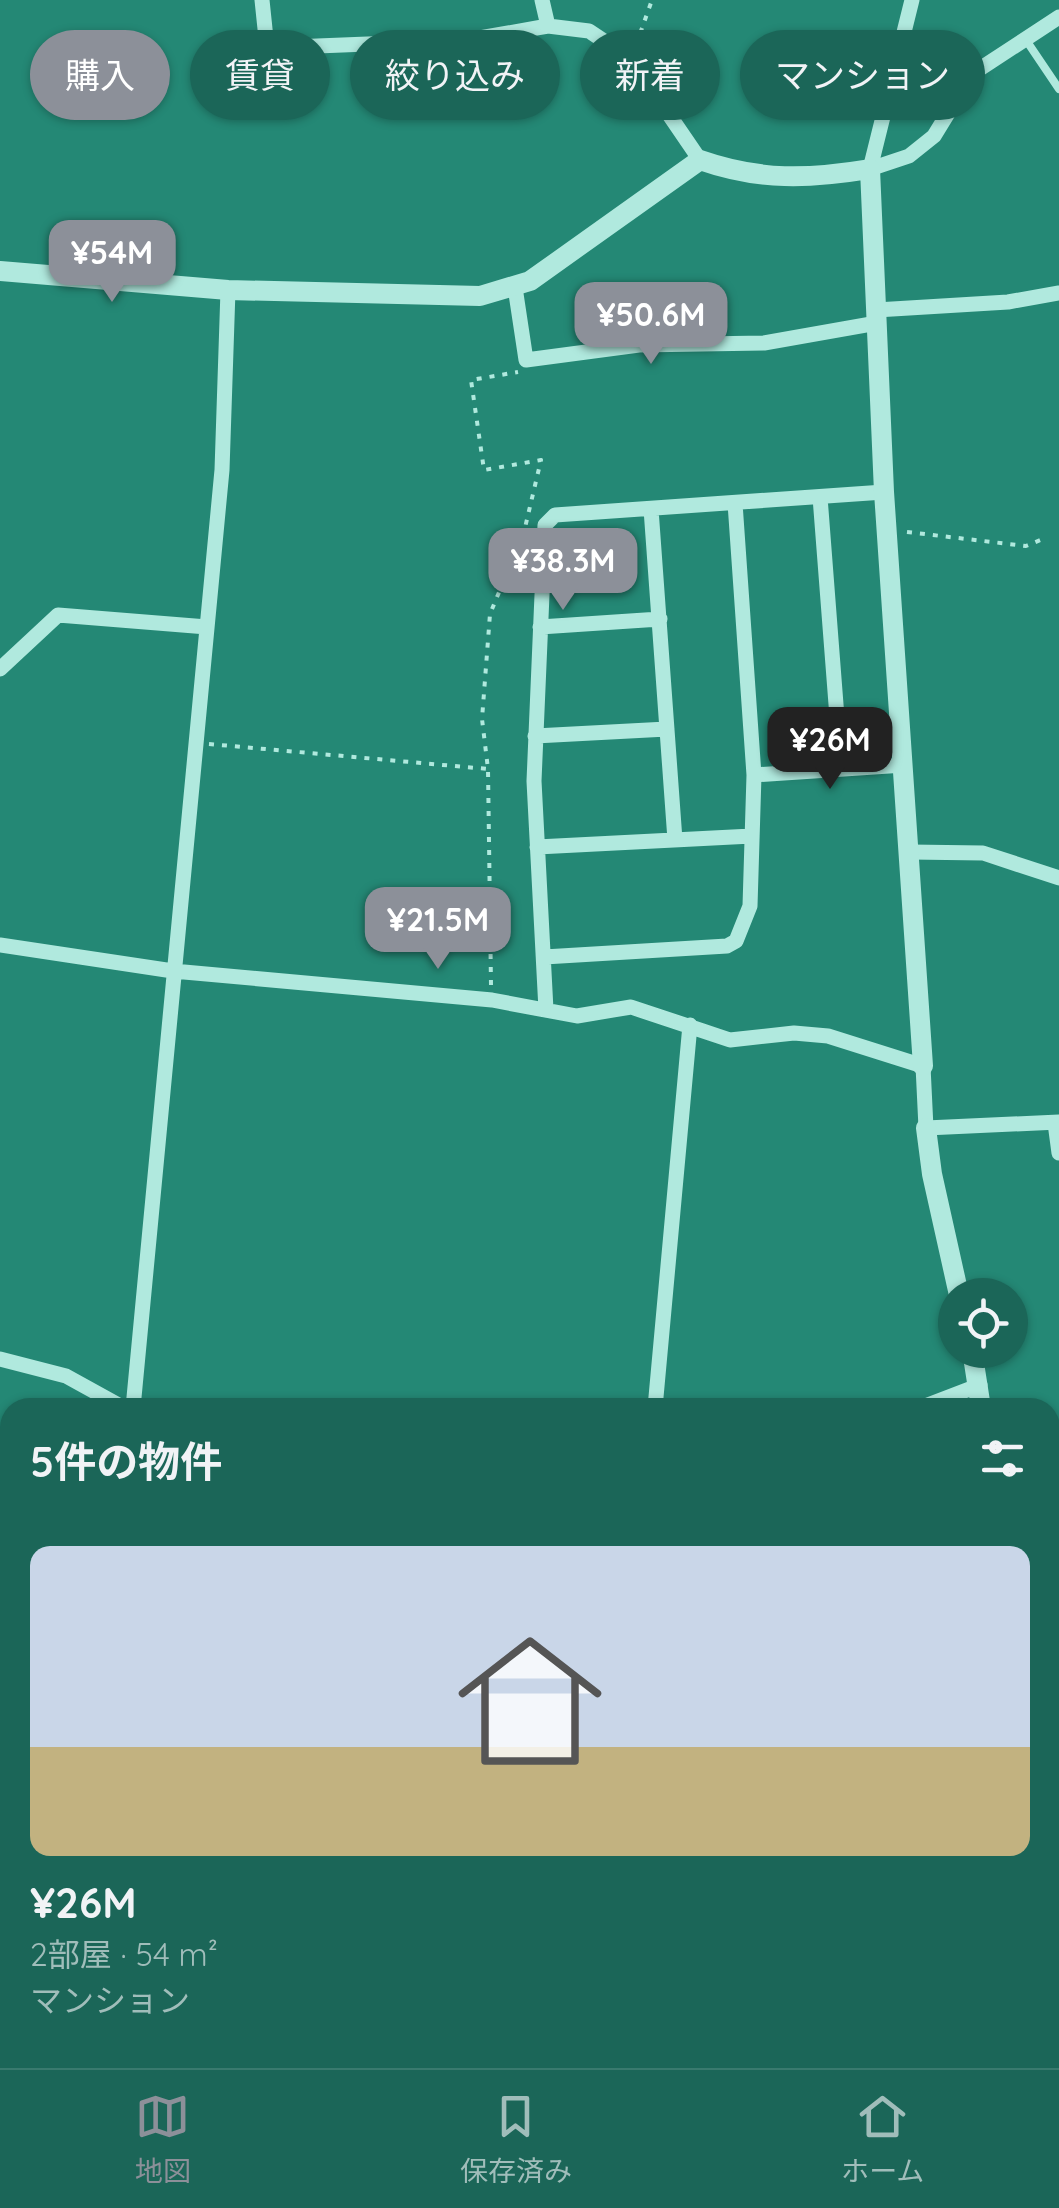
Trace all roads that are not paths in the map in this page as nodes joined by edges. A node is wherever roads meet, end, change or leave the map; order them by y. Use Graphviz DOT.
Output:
graph roads {
  1 [pos="262,0"];
  2 [pos="542,0"];
  3 [pos="912,0"];
  4 [pos="1059,17"];
  5 [pos="548,26"];
  6 [pos="1026,40"];
  7 [pos="1059,89"];
  8 [pos="700,160"];
  9 [pos="870,169"];
  10 [pos="0,271"];
  11 [pos="515,287"];
  12 [pos="228,290"];
  13 [pos="1059,293"];
  14 [pos="877,316"];
  15 [pos="884,492"];
  16 [pos="820,497"];
  17 [pos="734,503"];
  18 [pos="652,508"];
  19 [pos="660,619"];
  20 [pos="207,627"];
  21 [pos="540,628"];
  22 [pos="0,669"];
  23 [pos="667,729"];
  24 [pos="536,736"];
  25 [pos="904,765"];
  26 [pos="841,769"];
  27 [pos="754,775"];
  28 [pos="752,836"];
  29 [pos="675,840"];
  30 [pos="537,847"];
  31 [pos="910,852"];
  32 [pos="1059,878"];
  33 [pos="0,945"];
  34 [pos="544,957"];
  35 [pos="174,971"];
  36 [pos="546,1010"];
  37 [pos="690,1025"];
  38 [pos="923,1066"];
  39 [pos="1057,1122"];
  40 [pos="926,1128"];
  41 [pos="1059,1152"];
  42 [pos="956,1278"];
  43 [pos="0,1360"];
  44 [pos="976,1368"];
  45 [pos="980,1385"];
  46 [pos="106,1398"];
  47 [pos="134,1398"];
  48 [pos="657,1398"];
  49 [pos="946,1398"];
  50 [pos="980,1398"];
  1 -- 5 [label="street"];
  2 -- 5 [label="street"];
  3 -- 9 [label="street"];
  4 -- 6 [label="street"];
  5 -- 8 [label="street"];
  6 -- 7 [label="lane"];
  6 -- 9 [label="street"];
  8 -- 9 [label="street"];
  8 -- 11 [label="street"];
  9 -- 14 [label="street"];
  10 -- 12 [label="street"];
  11 -- 12 [label="street"];
  11 -- 14 [label="street"];
  12 -- 20 [label="street"];
  13 -- 14 [label="street"];
  14 -- 15 [label="street"];
  15 -- 16 [label="street"];
  15 -- 25 [label="street"];
  16 -- 17 [label="street"];
  16 -- 26 [label="street"];
  17 -- 18 [label="street"];
  17 -- 27 [label="street"];
  18 -- 19 [label="street"];
  18 -- 21 [label="street"];
  19 -- 21 [label="street"];
  19 -- 23 [label="street"];
  20 -- 22 [label="street"];
  20 -- 35 [label="street"];
  21 -- 24 [label="street"];
  23 -- 24 [label="street"];
  23 -- 29 [label="street"];
  24 -- 30 [label="street"];
  25 -- 26 [label="street"];
  25 -- 31 [label="street"];
  26 -- 27 [label="street"];
  27 -- 28 [label="street"];
  28 -- 29 [label="street"];
  28 -- 34 [label="street"];
  29 -- 30 [label="street"];
  30 -- 34 [label="street"];
  31 -- 32 [label="street"];
  31 -- 38 [label="street"];
  33 -- 35 [label="street"];
  34 -- 36 [label="street"];
  35 -- 36 [label="street"];
  35 -- 47 [label="street"];
  36 -- 37 [label="street"];
  37 -- 38 [label="street"];
  37 -- 48 [label="street"];
  38 -- 40 [label="street"];
  39 -- 40 [label="street"];
  39 -- 41 [label="street"];
  40 -- 42 [label="street"];
  43 -- 46 [label="street"];
  44 -- 45 [label="street"];
  45 -- 49 [label="street"];
  45 -- 50 [label="street"];
}
